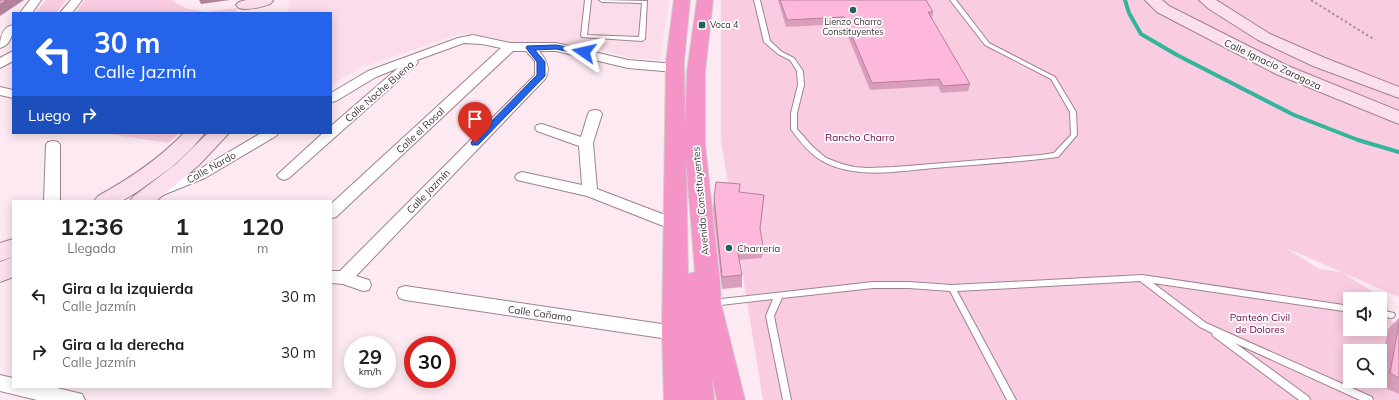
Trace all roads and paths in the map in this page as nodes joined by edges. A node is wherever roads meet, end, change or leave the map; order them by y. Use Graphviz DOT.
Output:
graph roads {
  1 [pos="36,0"];
  2 [pos="77,0"];
  3 [pos="588,0"];
  4 [pos="602,0"];
  5 [pos="682,0"];
  6 [pos="705,0"];
  7 [pos="757,0"];
  8 [pos="953,0"];
  9 [pos="1153,0"];
  10 [pos="1208,0"];
  11 [pos="1312,0"];
  12 [pos="264,5"];
  13 [pos="243,6"];
  14 [pos="27,11"];
  15 [pos="67,12"];
  16 [pos="12,29"];
  17 [pos="1375,40"];
  18 [pos="0,44"];
  19 [pos="510,47"];
  20 [pos="530,48"];
  21 [pos="420,55"];
  22 [pos="12,56"];
  23 [pos="0,64"];
  24 [pos="675,68"];
  25 [pos="0,91"];
  26 [pos="1399,93"];
  27 [pos="12,94"];
  28 [pos="332,97"];
  29 [pos="595,114"];
  30 [pos="1399,118"];
  31 [pos="542,128"];
  32 [pos="332,133"];
  33 [pos="194,134"];
  34 [pos="218,134"];
  35 [pos="269,134"];
  36 [pos="330,134"];
  37 [pos="586,143"];
  38 [pos="53,145"];
  39 [pos="284,175"];
  40 [pos="522,177"];
  41 [pos="590,192"];
  42 [pos="699,194"];
  43 [pos="145,198"];
  44 [pos="52,200"];
  45 [pos="107,200"];
  46 [pos="332,212"];
  47 [pos="676,225"];
  48 [pos="12,247"];
  49 [pos="0,253"];
  50 [pos="12,267"];
  51 [pos="0,273"];
  52 [pos="337,277"];
  53 [pos="1142,278"];
  54 [pos="363,285"];
  55 [pos="952,288"];
  56 [pos="405,294"];
  57 [pos="779,295"];
  58 [pos="708,304"];
  59 [pos="1343,308"];
  60 [pos="1387,314"];
  61 [pos="1391,315"];
  62 [pos="1203,325"];
  63 [pos="675,334"];
  64 [pos="0,383"];
  65 [pos="12,386"];
  66 [pos="19,388"];
  67 [pos="676,392"];
  68 [pos="76,400"];
  69 [pos="700,400"];
  70 [pos="731,400"];
  71 [pos="787,400"];
  72 [pos="1012,400"];
  73 [pos="1306,400"];
  74 [pos="1369,400"];
  1 -- 14 [label="street"];
  2 -- 15 [label="street"];
  3 -- 4 [label="lane"];
  5 -- 24 [label="highway, Avenida Constituyentes"];
  6 -- 42 [label="highway, Avenida Constituyentes"];
  7 -- 8 [label="lane"];
  9 -- 30 [label="street, Calle Ignacio Zaragoza"];
  10 -- 26 [label="street, Calle Ignacio Zaragoza"];
  11 -- 17 [label="path"];
  12 -- 13 [label="street"];
  16 -- 18 [label="street"];
  19 -- 20 [label="street"];
  19 -- 21 [label="street"];
  19 -- 46 [label="street, Calle el Rosal"];
  20 -- 24 [label="street"];
  20 -- 52 [label="street, Calle Jazmín"];
  21 -- 28 [label="street"];
  21 -- 32 [label="street, Calle Noche Buena"];
  22 -- 23 [label="street"];
  24 -- 47 [label="highway, Avenida Constituyentes"];
  25 -- 27 [label="street"];
  29 -- 37 [label="street"];
  31 -- 37 [label="street"];
  33 -- 45 [label="street"];
  34 -- 43 [label="street"];
  35 -- 43 [label="street, Calle Nardo"];
  36 -- 39 [label="street, Calle Noche Buena"];
  37 -- 41 [label="street"];
  38 -- 44 [label="street"];
  40 -- 41 [label="street"];
  41 -- 47 [label="street"];
  42 -- 58 [label="highway, Avenida Constituyentes"];
  42 -- 69 [label="highway"];
  47 -- 63 [label="highway, Avenida Constituyentes"];
  48 -- 49 [label="street"];
  50 -- 51 [label="street"];
  52 -- 54 [label="street"];
  53 -- 55 [label="lane"];
  53 -- 59 [label="lane"];
  53 -- 62 [label="lane"];
  55 -- 57 [label="lane"];
  55 -- 72 [label="lane"];
  56 -- 63 [label="street, Calle Cañamo"];
  57 -- 58 [label="lane"];
  57 -- 71 [label="lane"];
  58 -- 70 [label="highway, Avenida Constituyentes"];
  60 -- 61 [label="lane"];
  62 -- 73 [label="lane"];
  62 -- 74 [label="lane"];
  63 -- 67 [label="highway, Avenida Constituyentes"];
  64 -- 65 [label="street"];
  66 -- 68 [label="street"];
}
